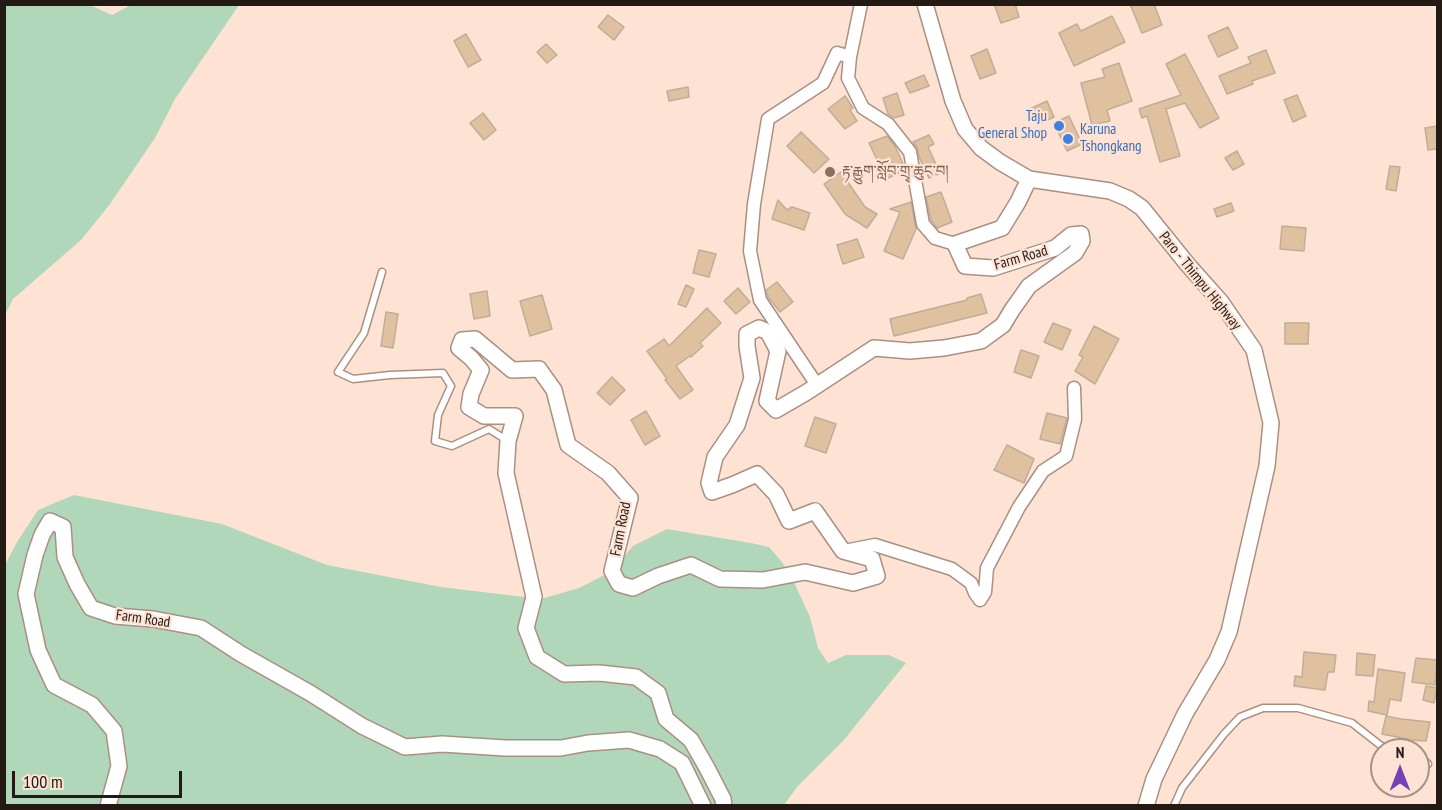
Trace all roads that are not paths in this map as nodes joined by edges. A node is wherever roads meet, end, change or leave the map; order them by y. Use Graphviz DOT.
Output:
graph roads {
  1 [pos="861,4"];
  2 [pos="925,4"];
  3 [pos="850,57"];
  4 [pos="1029,180"];
  5 [pos="955,244"];
  6 [pos="382,272"];
  7 [pos="817,385"];
  8 [pos="1074,388"];
  9 [pos="508,441"];
  10 [pos="843,551"];
  11 [pos="1371,738"];
  12 [pos="108,806"];
  13 [pos="703,806"];
  14 [pos="724,806"];
  15 [pos="1146,806"];
  16 [pos="1174,806"];
  1 -- 3 [label="street"];
  2 -- 4 [label="street, Paro - Thimpu Highway"];
  3 -- 5 [label="street"];
  3 -- 7 [label="street"];
  4 -- 5 [label="street"];
  4 -- 15 [label="street, Paro - Thimpu Highway"];
  5 -- 7 [label="street, Farm Road"];
  6 -- 9 [label="lane"];
  7 -- 10 [label="street, Farm Road"];
  8 -- 10 [label="street"];
  9 -- 10 [label="street, Farm Road"];
  9 -- 14 [label="street, Farm Road"];
  11 -- 16 [label="lane"];
  12 -- 13 [label="street, Farm Road"];
}
